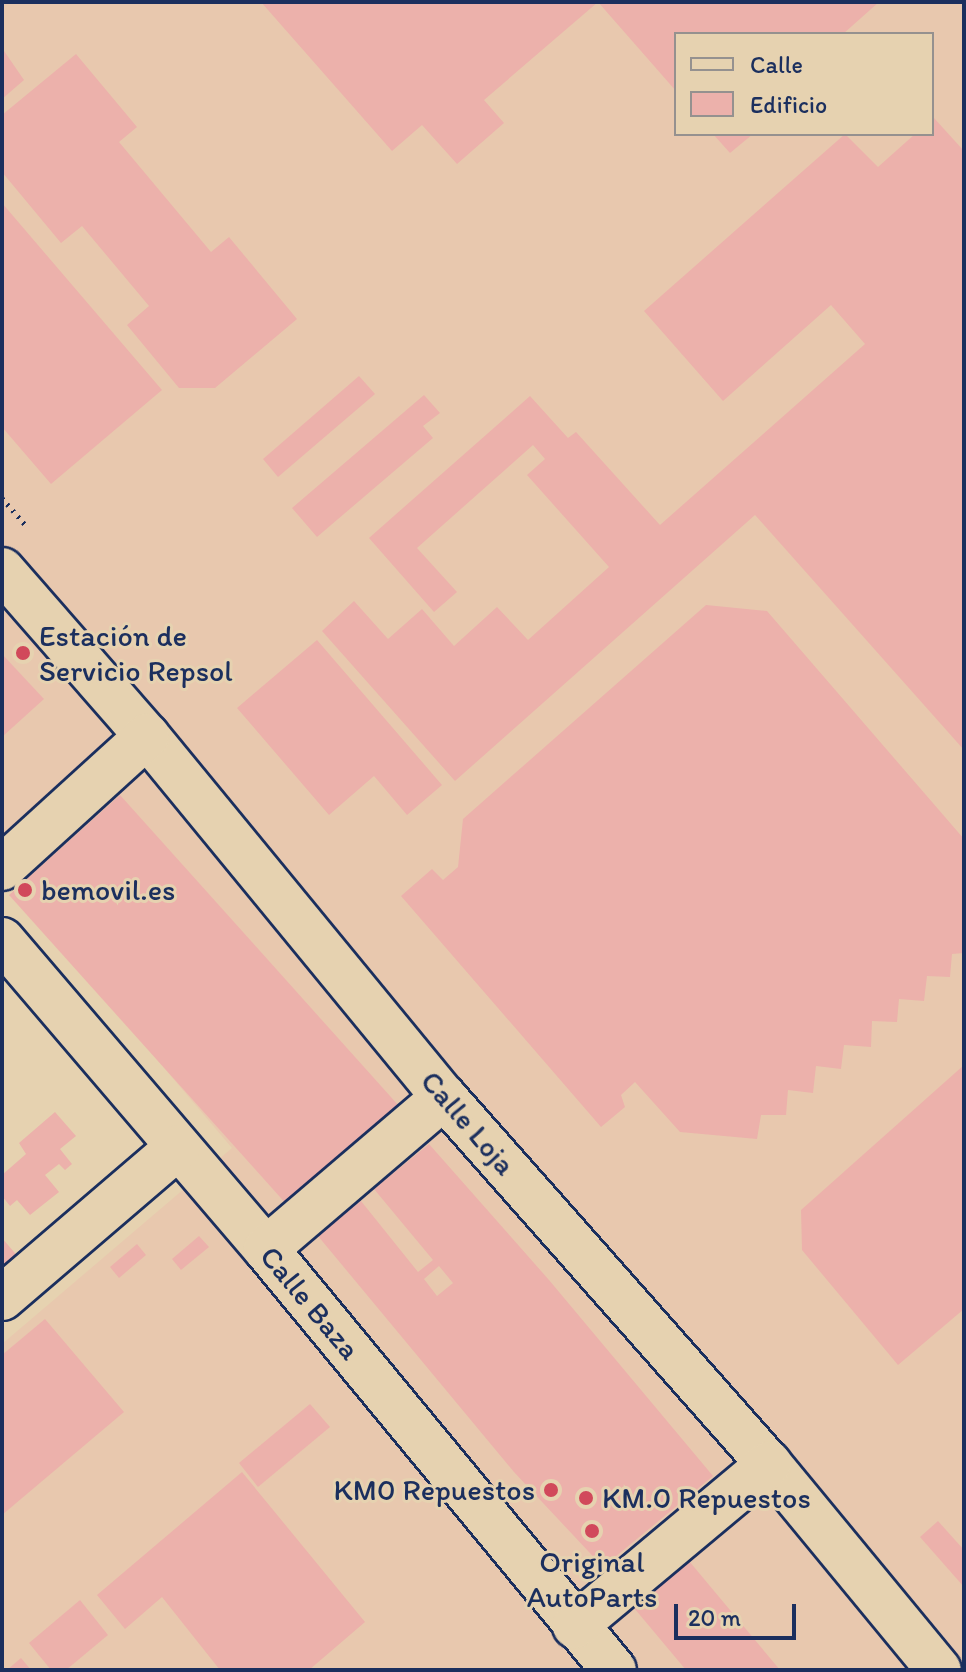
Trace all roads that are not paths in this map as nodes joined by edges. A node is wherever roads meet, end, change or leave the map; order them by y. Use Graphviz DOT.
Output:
graph roads {
  1 [pos="7,586"];
  2 [pos="147,736"];
  3 [pos="2,868"];
  4 [pos="2,940"];
  5 [pos="444,1097"];
  6 [pos="178,1147"];
  7 [pos="266,1249"];
  8 [pos="2,1298"];
  9 [pos="769,1464"];
  10 [pos="575,1626"];
  11 [pos="614,1670"];
  12 [pos="939,1670"];
  1 -- 2 [label="street, Calle Loja"];
  2 -- 3 [label="street"];
  2 -- 5 [label="street, Calle Loja"];
  4 -- 6 [label="street, Calle Baza"];
  5 -- 7 [label="street"];
  5 -- 9 [label="street, Calle Loja"];
  6 -- 7 [label="street, Calle Baza"];
  6 -- 8 [label="street"];
  7 -- 10 [label="street, Calle Baza"];
  9 -- 10 [label="street"];
  9 -- 12 [label="street, Calle Loja"];
  10 -- 11 [label="street, Calle Baza"];
}
